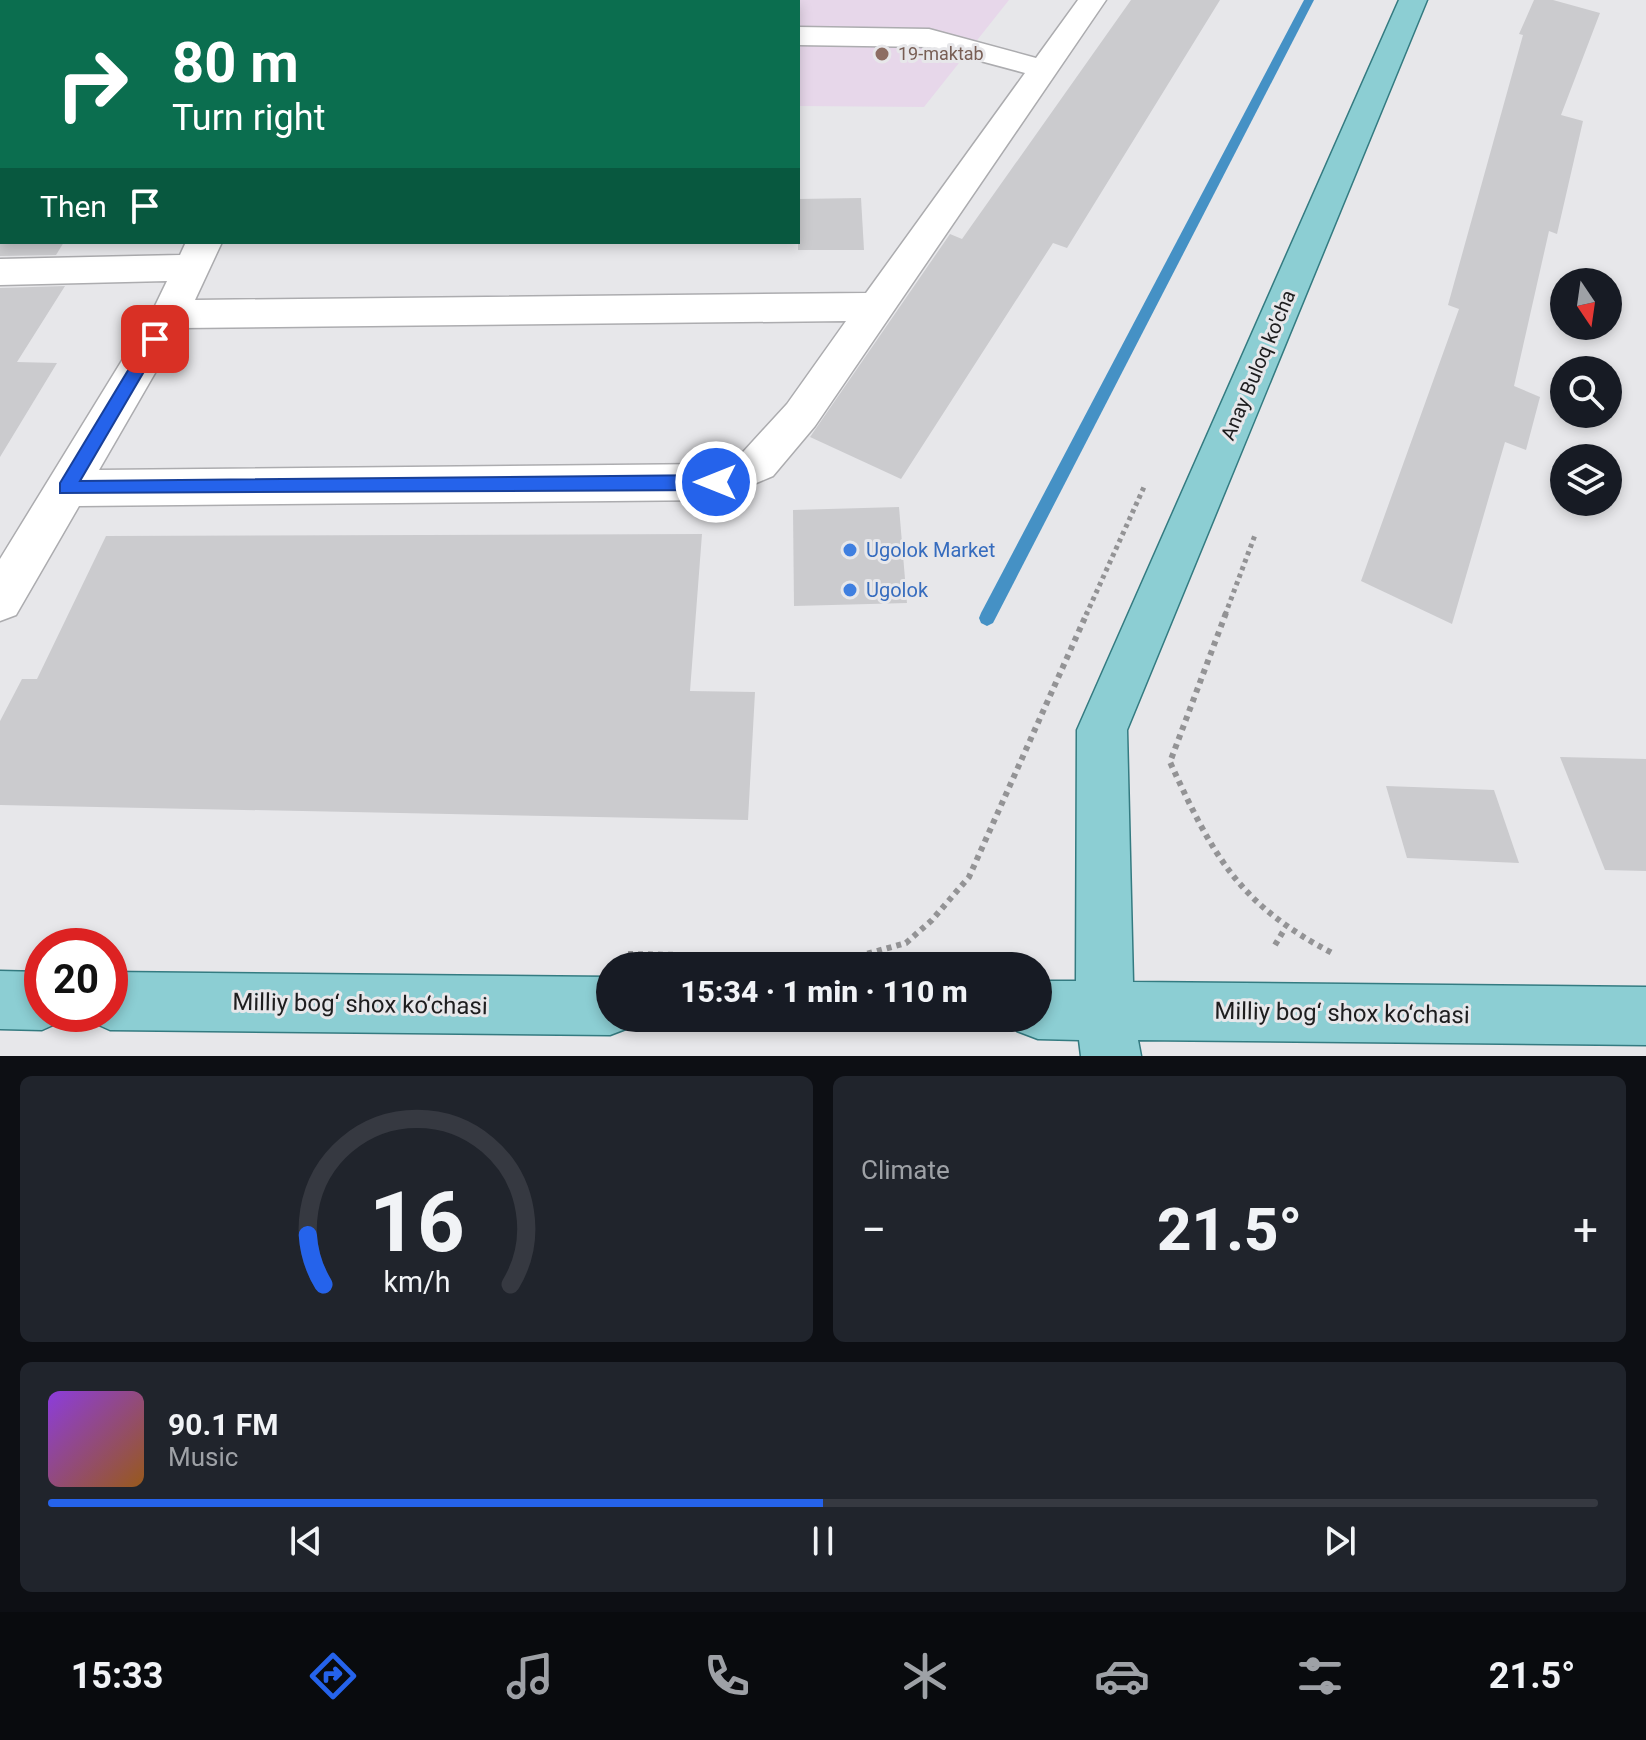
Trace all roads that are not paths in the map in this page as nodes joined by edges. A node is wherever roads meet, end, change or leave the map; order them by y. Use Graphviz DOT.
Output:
graph roads {
  1 [pos="1092,0"];
  2 [pos="1413,0"];
  3 [pos="800,36"];
  4 [pos="1044,69"];
  5 [pos="198,255"];
  6 [pos="0,272"];
  7 [pos="877,307"];
  8 [pos="170,314"];
  9 [pos="66,488"];
  10 [pos="0,600"];
  11 [pos="596,981"];
  12 [pos="0,1000"];
  13 [pos="128,1000"];
  14 [pos="24,1001"];
  15 [pos="1052,1015"];
  16 [pos="1646,1016"];
  17 [pos="1108,1034"];
  1 -- 4 [label="lane"];
  2 -- 17 [label="main road, Anay Buloq ko'cha"];
  3 -- 4 [label="lane"];
  4 -- 7 [label="lane"];
  5 -- 6 [label="lane"];
  5 -- 8 [label="lane"];
  7 -- 8 [label="lane"];
  7 -- 9 [label="lane"];
  8 -- 9 [label="lane"];
  9 -- 10 [label="lane"];
  11 -- 13 [label="main road, Milliy bog‘ shox ko‘chasi"];
  12 -- 14 [label="main road"];
  15 -- 17 [label="main road, Milliy bog‘ shox ko‘chasi"];
  16 -- 17 [label="main road, Milliy bog‘ shox ko‘chasi"];
}
